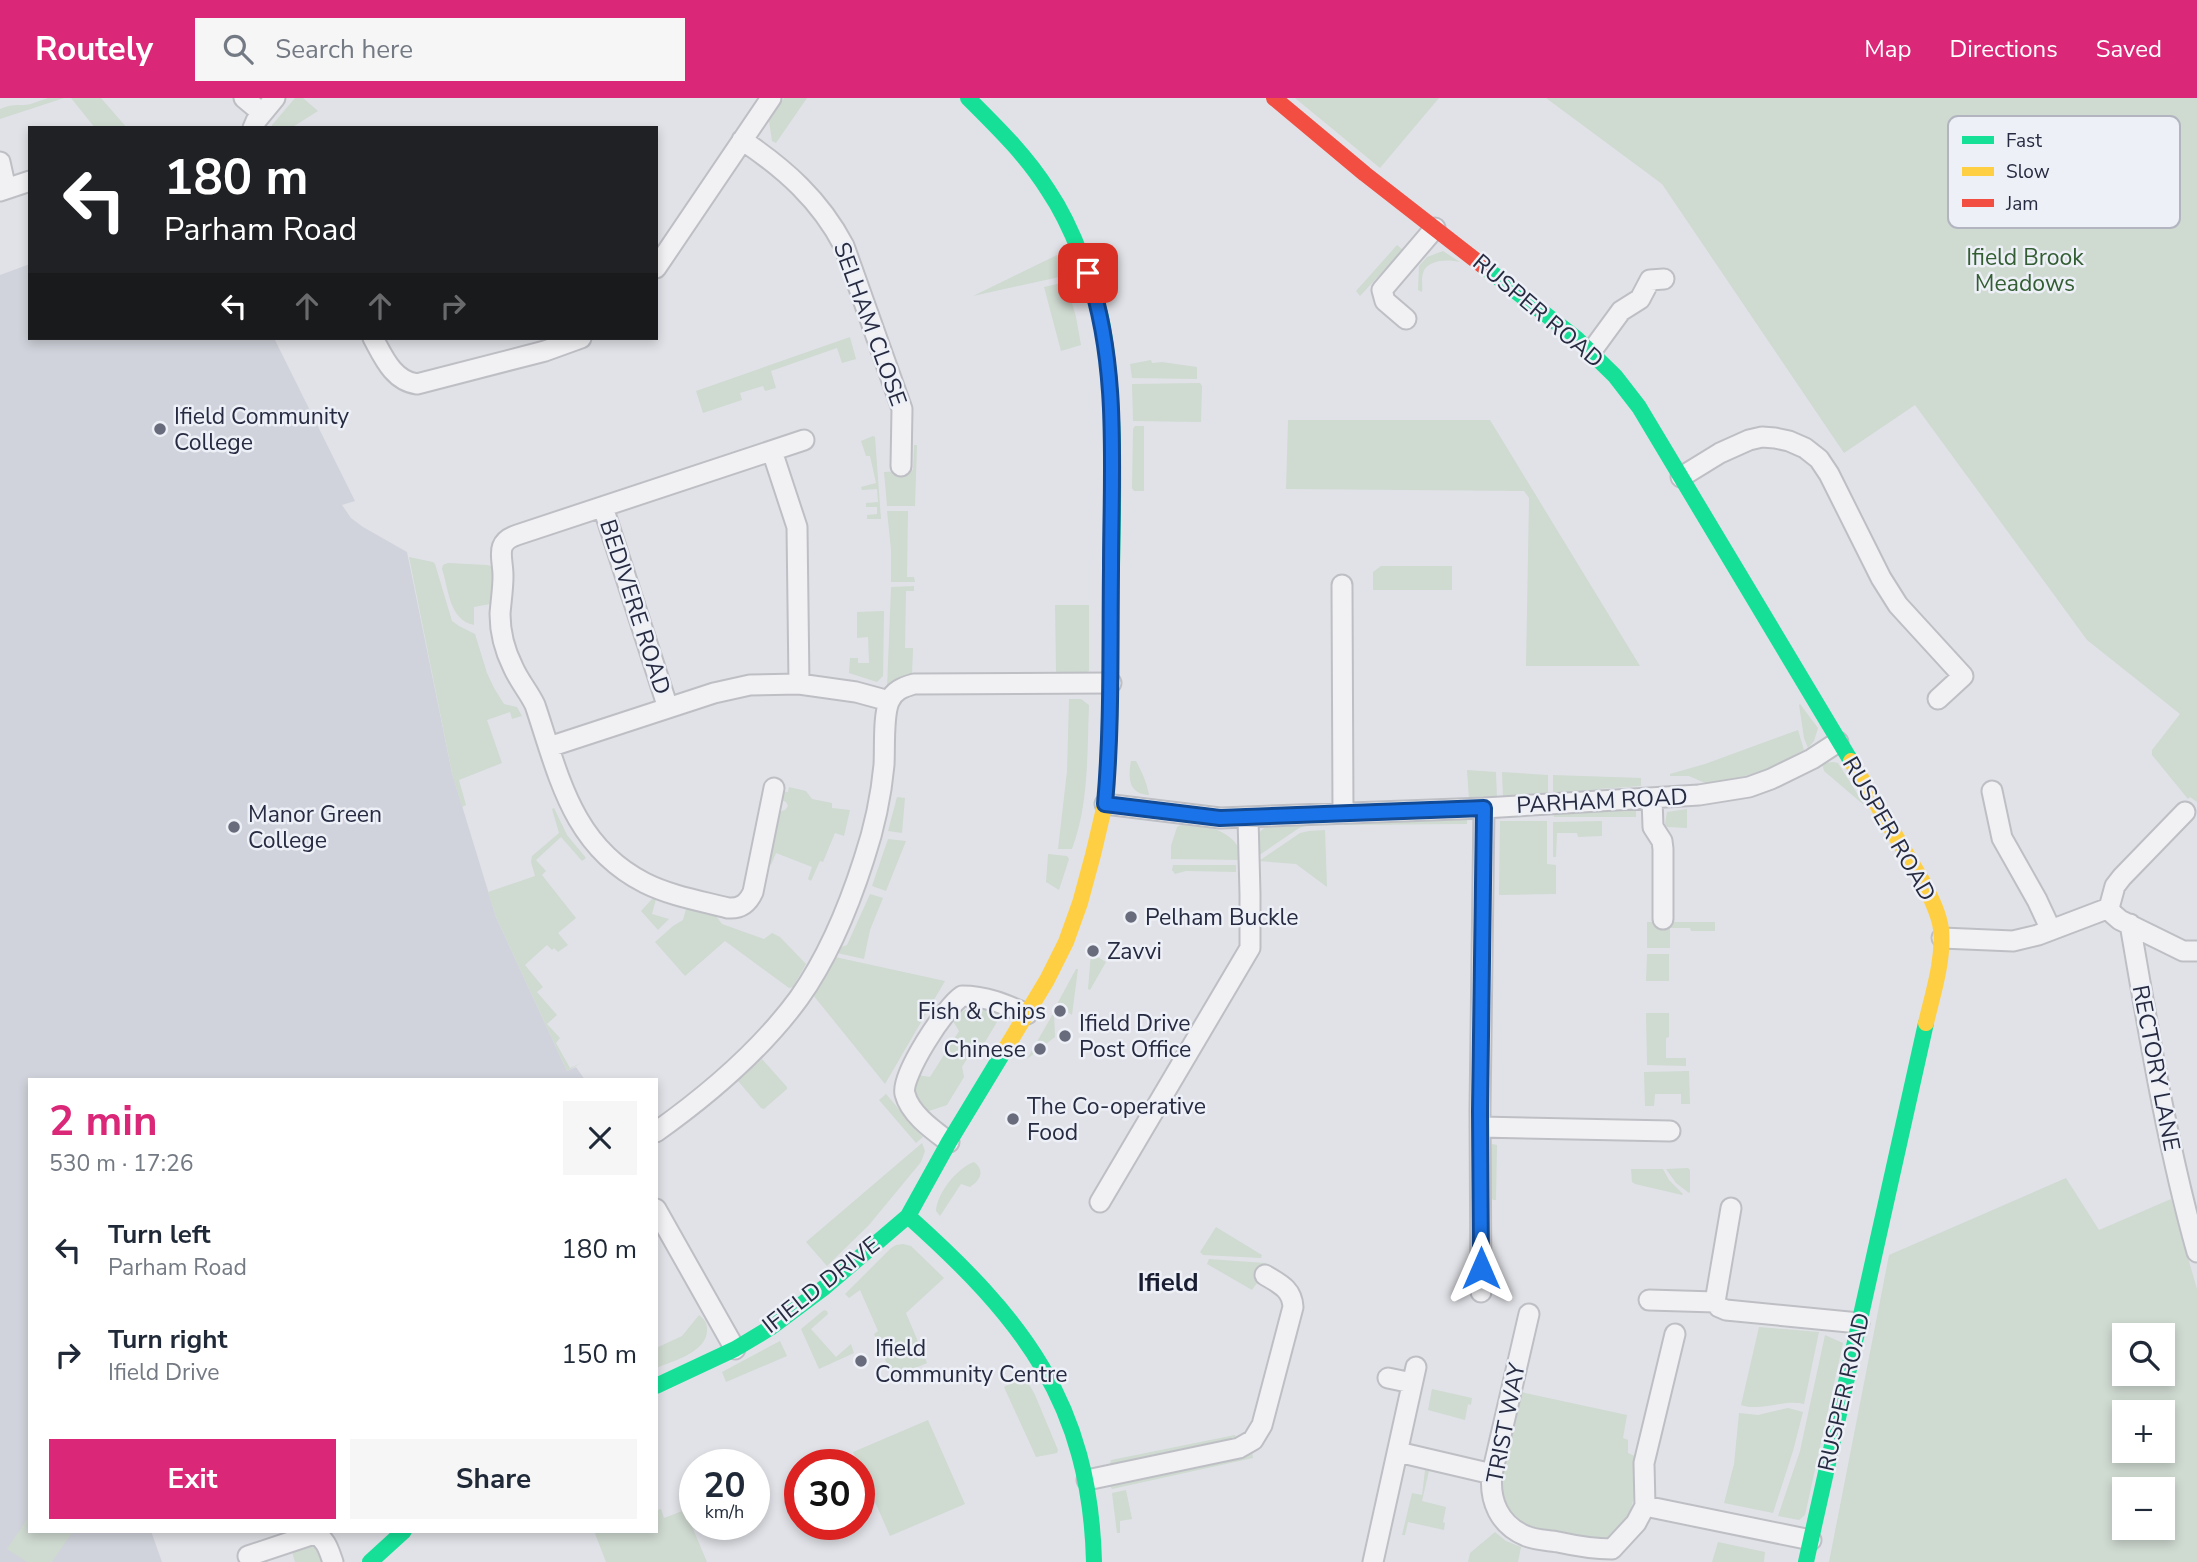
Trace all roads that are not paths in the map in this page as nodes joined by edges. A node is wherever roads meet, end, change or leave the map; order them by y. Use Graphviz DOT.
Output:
graph roads {
  1 [pos="244,98"];
  2 [pos="275,98"];
  3 [pos="771,98"];
  4 [pos="968,98"];
  5 [pos="1274,98"];
  6 [pos="258,120"];
  7 [pos="742,140"];
  8 [pos="0,162"];
  9 [pos="28,182"];
  10 [pos="3,190"];
  11 [pos="1436,229"];
  12 [pos="658,265"];
  13 [pos="1664,279"];
  14 [pos="1406,319"];
  15 [pos="374,340"];
  16 [pos="575,340"];
  17 [pos="1591,352"];
  18 [pos="804,440"];
  19 [pos="772,452"];
  20 [pos="901,466"];
  21 [pos="1681,477"];
  22 [pos="603,507"];
  23 [pos="1342,585"];
  24 [pos="1111,683"];
  25 [pos="799,684"];
  26 [pos="1938,699"];
  27 [pos="889,701"];
  28 [pos="668,708"];
  29 [pos="1838,742"];
  30 [pos="549,747"];
  31 [pos="774,788"];
  32 [pos="1992,791"];
  33 [pos="1652,799"];
  34 [pos="1105,804"];
  35 [pos="1484,808"];
  36 [pos="2185,812"];
  37 [pos="1343,813"];
  38 [pos="1248,818"];
  39 [pos="2109,908"];
  40 [pos="1663,919"];
  41 [pos="2130,924"];
  42 [pos="2051,930"];
  43 [pos="1942,938"];
  44 [pos="2197,951"];
  45 [pos="1027,1014"];
  46 [pos="1480,1127"];
  47 [pos="658,1130"];
  48 [pos="1670,1131"];
  49 [pos="949,1142"];
  50 [pos="1100,1202"];
  51 [pos="1731,1208"];
  52 [pos="658,1213"];
  53 [pos="908,1216"];
  54 [pos="2197,1252"];
  55 [pos="1265,1275"];
  56 [pos="1481,1292"];
  57 [pos="1649,1300"];
  58 [pos="1715,1302"];
  59 [pos="1529,1314"];
  60 [pos="1859,1323"];
  61 [pos="1675,1334"];
  62 [pos="735,1349"];
  63 [pos="1388,1378"];
  64 [pos="658,1385"];
  65 [pos="1398,1452"];
  66 [pos="1492,1474"];
  67 [pos="1087,1480"];
  68 [pos="1645,1506"];
  69 [pos="402,1533"];
  70 [pos="1811,1540"];
  71 [pos="1614,1555"];
  72 [pos="248,1556"];
  73 [pos="334,1562"];
  74 [pos="370,1562"];
  75 [pos="1094,1562"];
  76 [pos="1373,1562"];
  77 [pos="1806,1562"];
  1 -- 6 [label="street"];
  2 -- 6 [label="street"];
  3 -- 7 [label="street"];
  4 -- 24 [label="street, IFIELD DRIVE"];
  5 -- 11 [label="street, RUSPER ROAD"];
  7 -- 12 [label="street"];
  7 -- 20 [label="street, SELHAM CLOSE"];
  8 -- 10 [label="street"];
  9 -- 10 [label="street"];
  11 -- 14 [label="street"];
  11 -- 17 [label="street, RUSPER ROAD"];
  13 -- 17 [label="street"];
  15 -- 16 [label="street"];
  17 -- 21 [label="street, RUSPER ROAD"];
  18 -- 19 [label="street, BEDIVERE ROAD"];
  19 -- 22 [label="street, BEDIVERE ROAD"];
  19 -- 25 [label="street"];
  21 -- 26 [label="street"];
  21 -- 29 [label="street, RUSPER ROAD"];
  22 -- 28 [label="street, BEDIVERE ROAD"];
  22 -- 30 [label="street, BEDIVERE ROAD"];
  23 -- 37 [label="street"];
  24 -- 27 [label="street"];
  24 -- 34 [label="street, IFIELD DRIVE"];
  25 -- 27 [label="street, BEDIVERE ROAD"];
  25 -- 28 [label="street, BEDIVERE ROAD"];
  27 -- 47 [label="street"];
  28 -- 30 [label="street, BEDIVERE ROAD"];
  29 -- 33 [label="street, PARHAM ROAD"];
  29 -- 43 [label="street, RUSPER ROAD"];
  30 -- 31 [label="street"];
  32 -- 42 [label="street"];
  33 -- 35 [label="street, PARHAM ROAD"];
  33 -- 40 [label="street"];
  34 -- 38 [label="street, PARHAM ROAD"];
  34 -- 45 [label="street, IFIELD DRIVE"];
  35 -- 37 [label="street, PARHAM ROAD"];
  35 -- 46 [label="street"];
  36 -- 39 [label="street"];
  37 -- 38 [label="street, PARHAM ROAD"];
  38 -- 50 [label="street"];
  39 -- 41 [label="street"];
  39 -- 42 [label="street"];
  41 -- 44 [label="street"];
  41 -- 54 [label="street, RECTORY LANE"];
  42 -- 43 [label="street"];
  43 -- 60 [label="street, RUSPER ROAD"];
  45 -- 49 [label="street, IFIELD DRIVE"];
  45 -- 49 [label="street"];
  46 -- 48 [label="street"];
  46 -- 56 [label="street"];
  49 -- 53 [label="street, IFIELD DRIVE"];
  51 -- 58 [label="street"];
  52 -- 62 [label="street"];
  53 -- 62 [label="street, IFIELD DRIVE"];
  53 -- 67 [label="street"];
  55 -- 67 [label="street"];
  57 -- 58 [label="street"];
  58 -- 60 [label="street"];
  59 -- 66 [label="street, TRIST WAY"];
  60 -- 70 [label="street, RUSPER ROAD"];
  61 -- 68 [label="street"];
  62 -- 64 [label="street, IFIELD DRIVE"];
  63 -- 65 [label="street"];
  65 -- 66 [label="street"];
  65 -- 76 [label="street"];
  66 -- 71 [label="street, TRIST WAY"];
  67 -- 75 [label="street"];
  68 -- 70 [label="street"];
  68 -- 71 [label="street, TRIST WAY"];
  69 -- 74 [label="street"];
  70 -- 77 [label="street, RUSPER ROAD"];
  72 -- 73 [label="street"];
}
